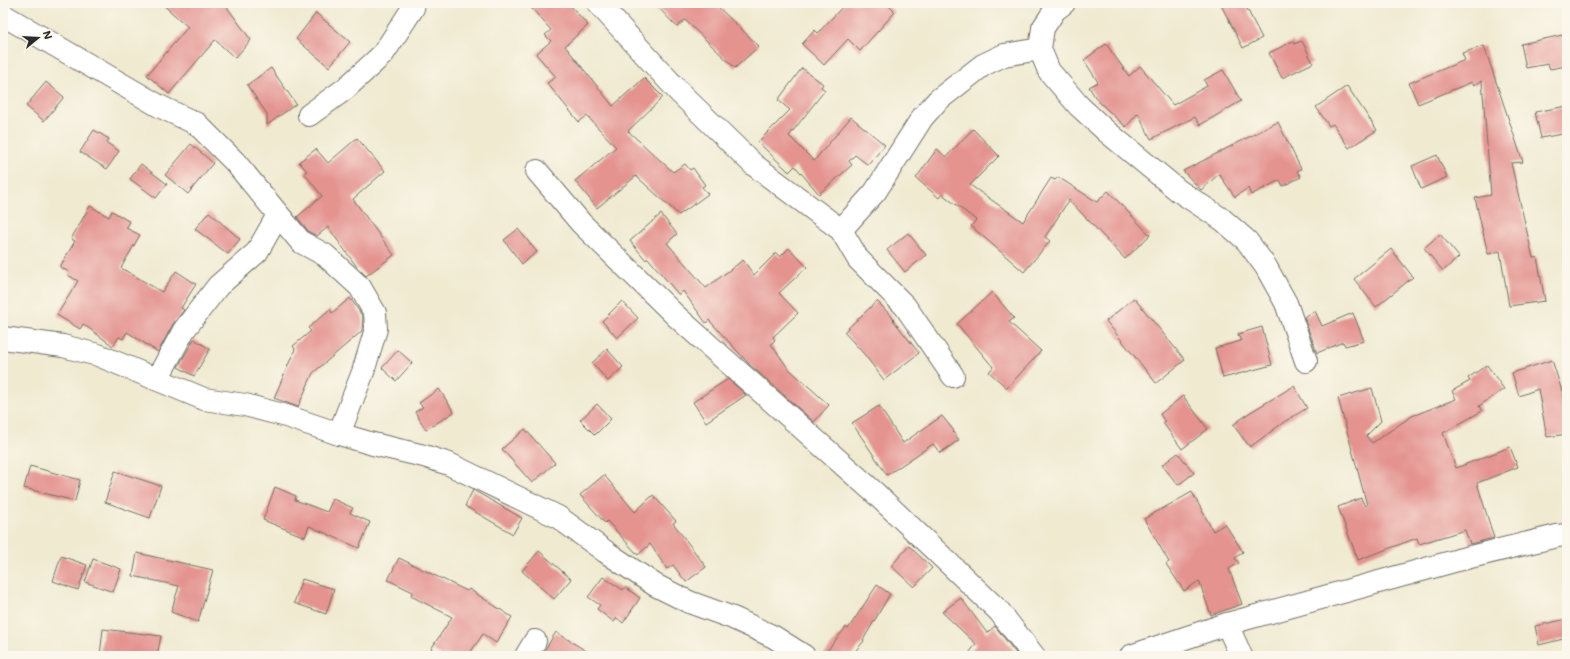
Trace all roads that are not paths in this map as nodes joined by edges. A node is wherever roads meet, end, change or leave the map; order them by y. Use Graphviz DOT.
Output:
graph roads {
  1 [pos="414,3"];
  2 [pos="598,3"];
  3 [pos="1064,3"];
  4 [pos="3,15"];
  5 [pos="1040,49"];
  6 [pos="309,115"];
  7 [pos="537,171"];
  8 [pos="278,215"];
  9 [pos="840,230"];
  10 [pos="3,338"];
  11 [pos="1306,361"];
  12 [pos="953,376"];
  13 [pos="156,379"];
  14 [pos="339,434"];
  15 [pos="1567,535"];
  16 [pos="1227,624"];
  17 [pos="804,656"];
  18 [pos="1034,656"];
  19 [pos="1132,656"];
  20 [pos="1241,656"];
  1 -- 6 [label="street"];
  2 -- 9 [label="street"];
  3 -- 5 [label="street"];
  4 -- 8 [label="street"];
  5 -- 9 [label="street"];
  5 -- 11 [label="street"];
  7 -- 18 [label="street"];
  8 -- 13 [label="street"];
  8 -- 14 [label="street"];
  9 -- 12 [label="street"];
  10 -- 13 [label="street"];
  13 -- 14 [label="street"];
  14 -- 17 [label="street"];
  15 -- 16 [label="street"];
  16 -- 19 [label="street"];
  16 -- 20 [label="street"];
}
